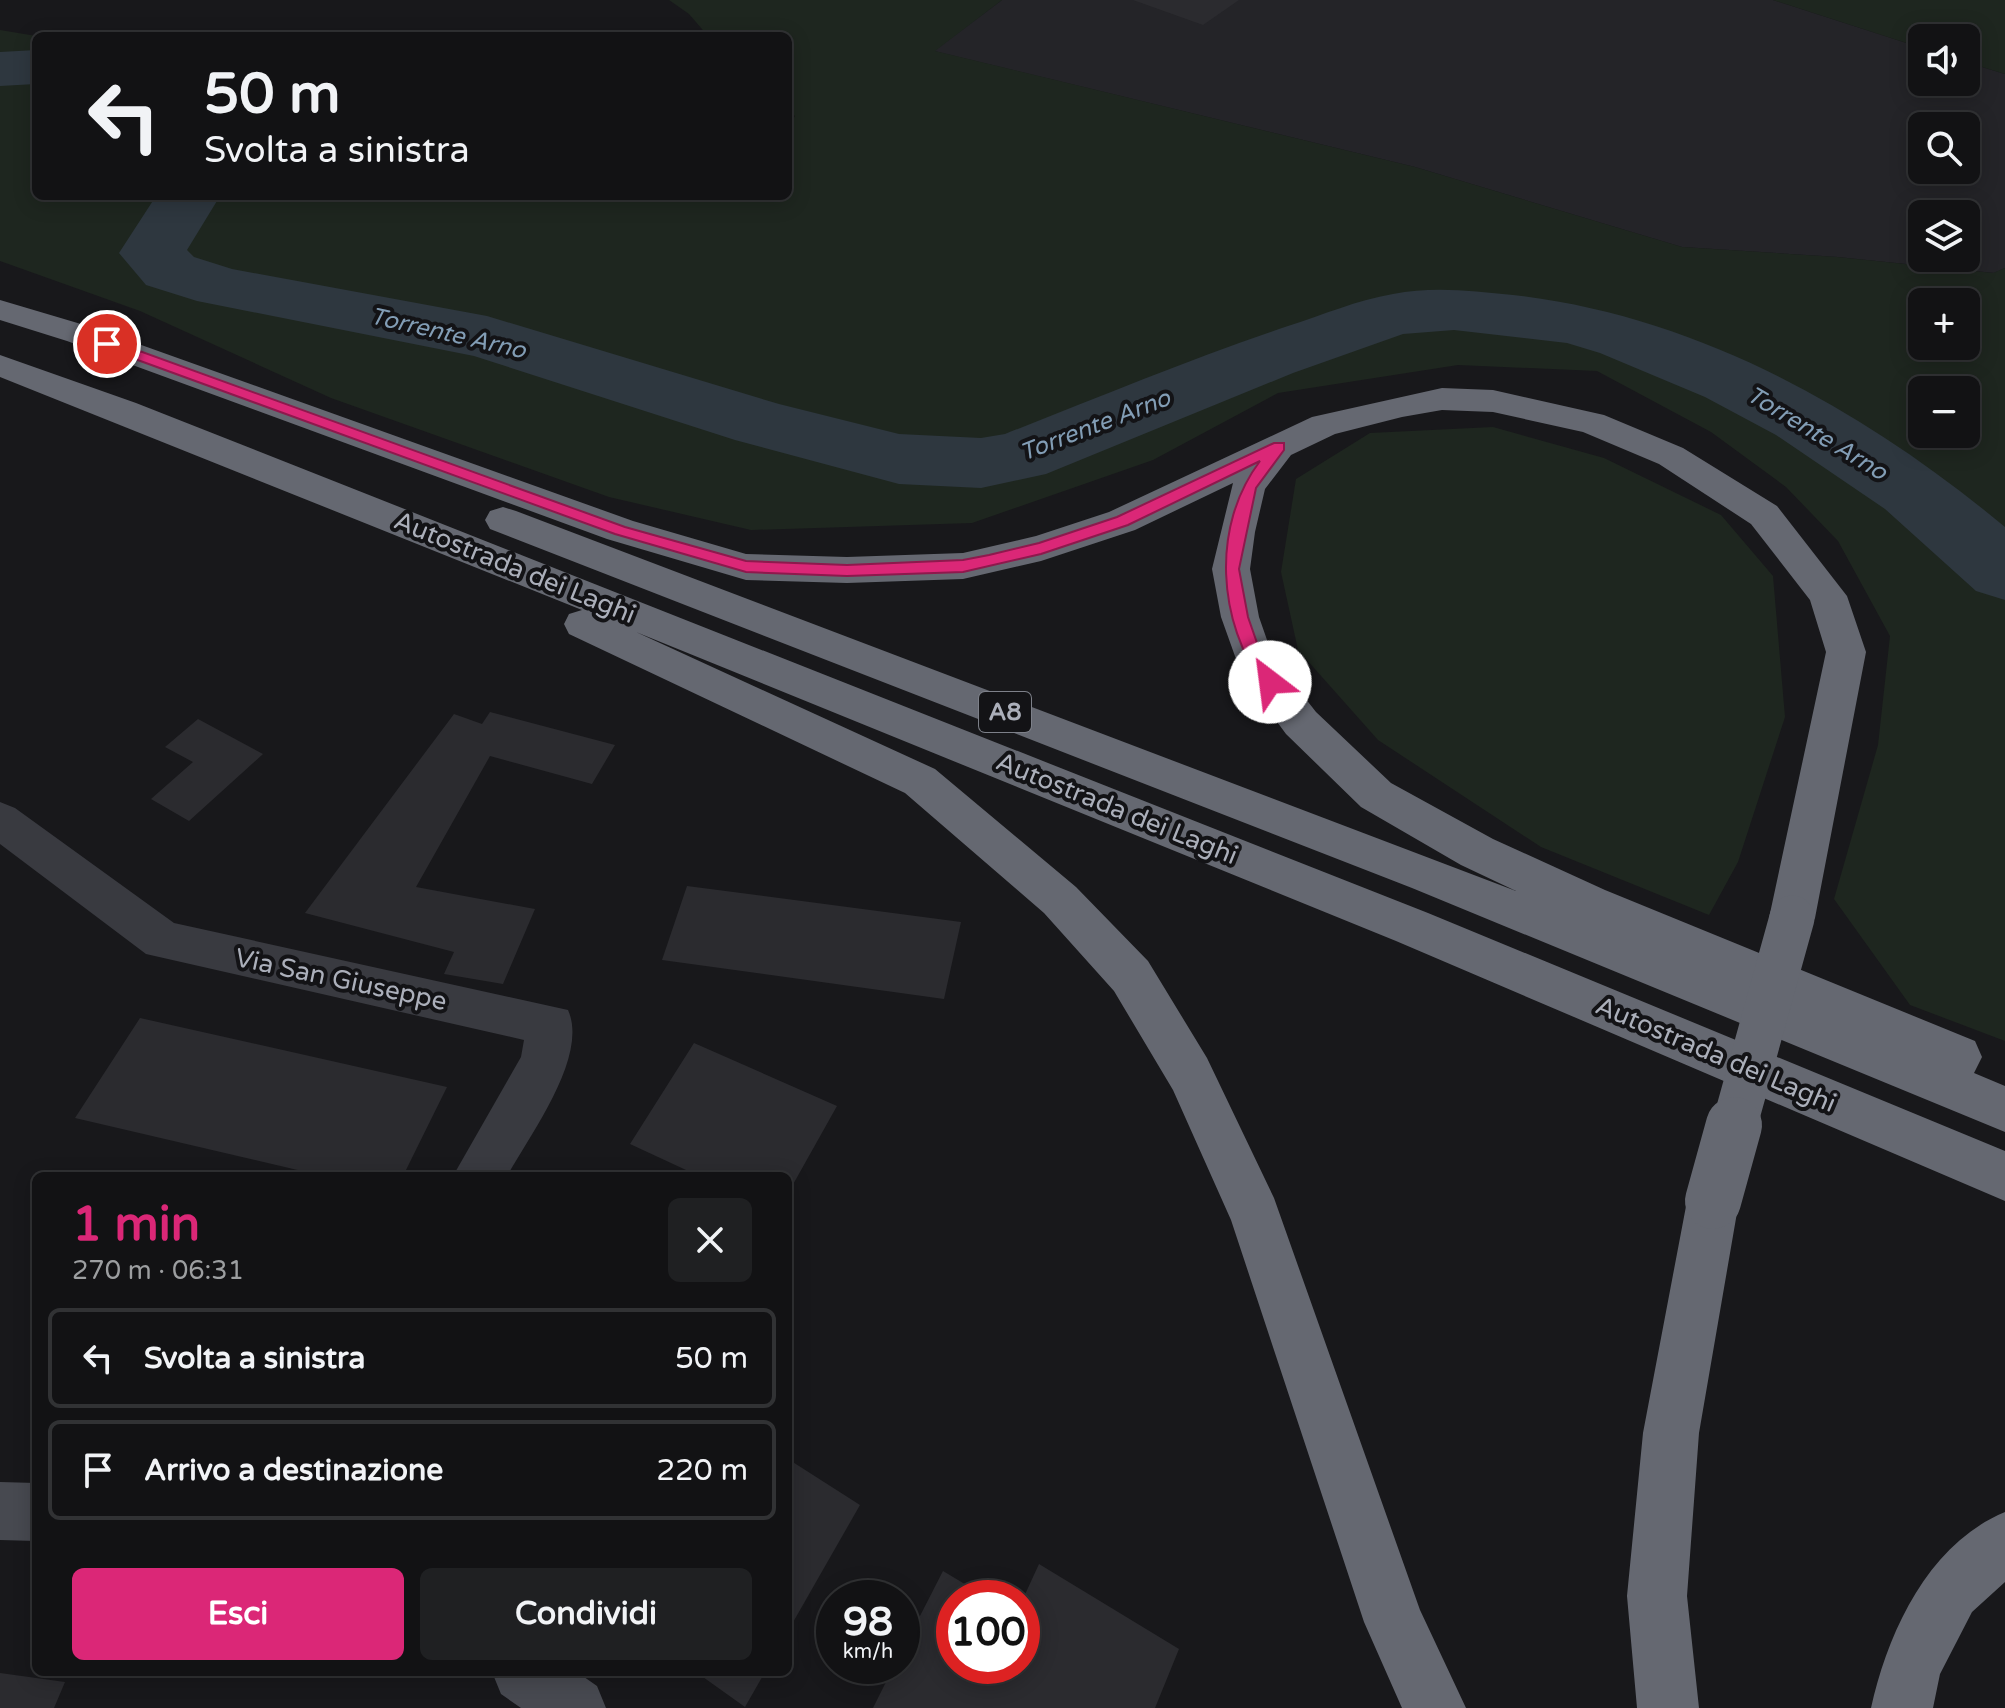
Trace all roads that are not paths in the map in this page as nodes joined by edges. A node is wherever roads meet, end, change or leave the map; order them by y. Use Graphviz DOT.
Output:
graph roads {
  1 [pos="0,310"];
  2 [pos="0,326"];
  3 [pos="0,365"];
  4 [pos="124,411"];
  5 [pos="1279,446"];
  6 [pos="0,820"];
  7 [pos="2005,1077"];
  8 [pos="2005,1109"];
  9 [pos="481,1172"];
  10 [pos="2005,1176"];
  11 [pos="0,1511"];
  12 [pos="32,1512"];
  13 [pos="2005,1542"];
  14 [pos="529,1676"];
  15 [pos="575,1708"];
  16 [pos="1435,1708"];
  17 [pos="1668,1708"];
  18 [pos="1902,1708"];
  1 -- 5 [label="highway"];
  2 -- 8 [label="highway, Autostrada dei Laghi / A8"];
  3 -- 4 [label="highway, Autostrada dei Laghi / A8"];
  4 -- 10 [label="highway, Autostrada dei Laghi / A8"];
  4 -- 16 [label="highway"];
  5 -- 7 [label="highway"];
  5 -- 17 [label="highway, bridge"];
  6 -- 9 [label="street, Via San Giuseppe"];
  11 -- 12 [label="main road"];
  13 -- 18 [label="highway"];
  14 -- 15 [label="main road"];
}
